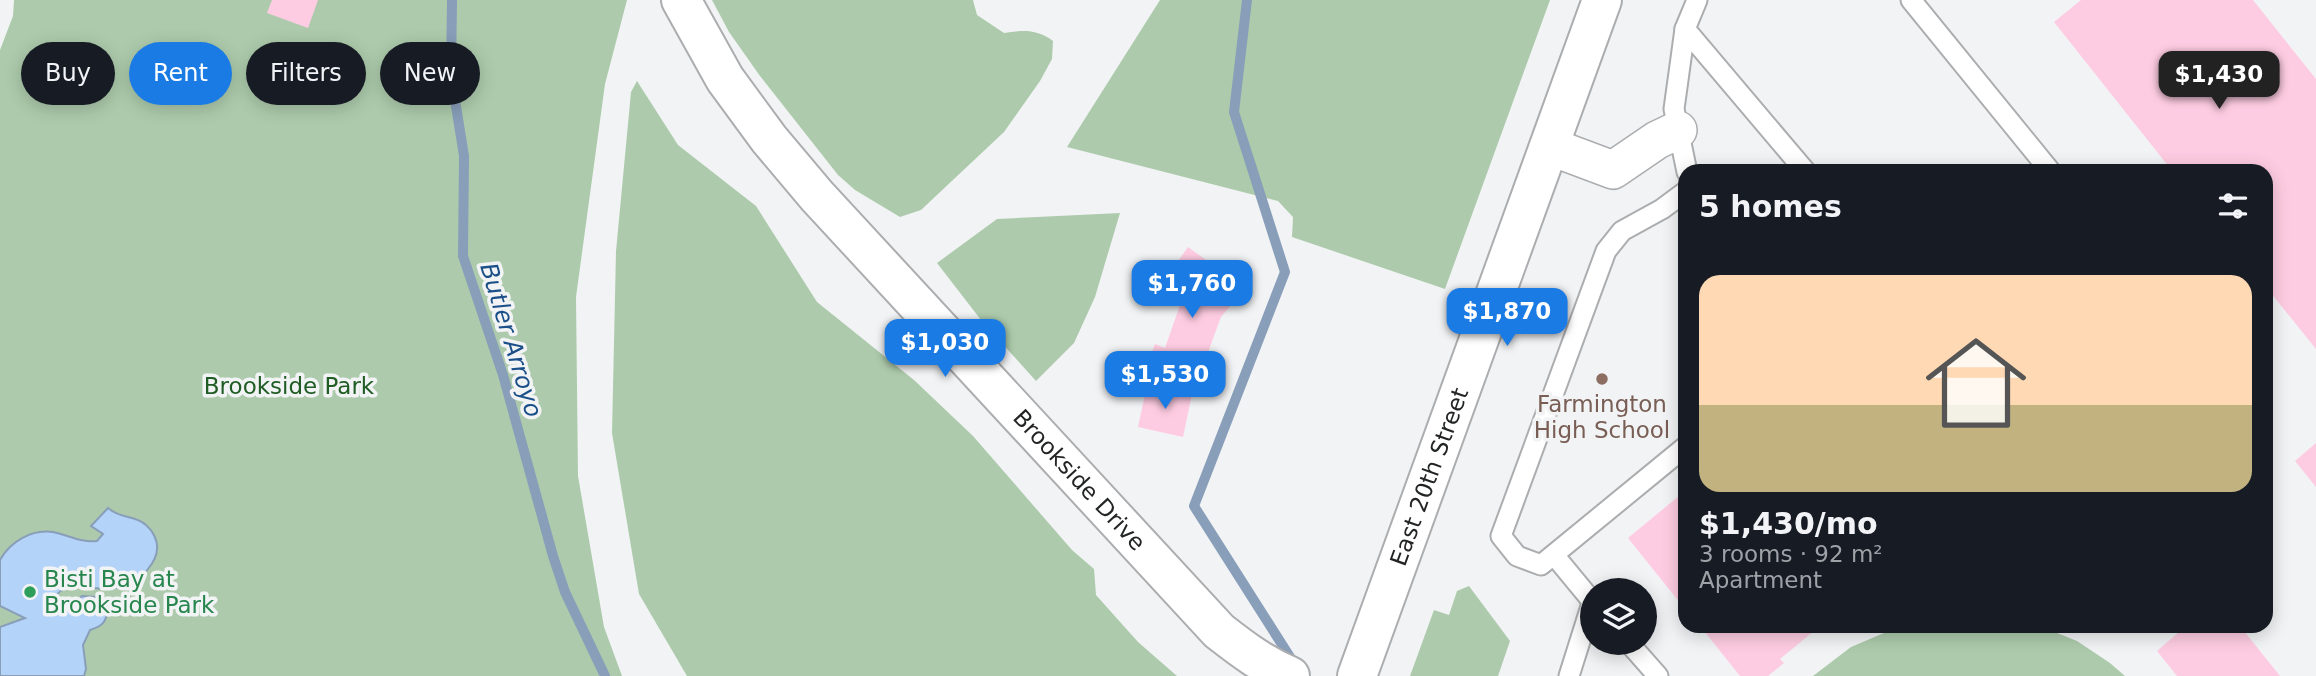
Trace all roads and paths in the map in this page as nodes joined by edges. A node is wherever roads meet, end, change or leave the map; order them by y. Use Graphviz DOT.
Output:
graph roads {
  1 [pos="681,0"];
  2 [pos="1602,0"];
  3 [pos="1697,0"];
  4 [pos="1911,0"];
  5 [pos="1685,29"];
  6 [pos="1678,130"];
  7 [pos="1549,146"];
  8 [pos="1685,164"];
  9 [pos="1799,164"];
  10 [pos="2044,164"];
  11 [pos="1678,197"];
  12 [pos="1678,453"];
  13 [pos="1554,555"];
  14 [pos="1580,587"];
  15 [pos="1580,641"];
  16 [pos="1640,655"];
  17 [pos="1290,676"];
  18 [pos="1357,676"];
  19 [pos="1569,676"];
  20 [pos="1658,676"];
  1 -- 17 [label="main road, Brookside Drive"];
  2 -- 7 [label="main road, East 20th Street"];
  3 -- 5 [label="lane"];
  4 -- 10 [label="lane"];
  5 -- 6 [label="lane"];
  5 -- 9 [label="lane"];
  6 -- 7 [label="street"];
  6 -- 8 [label="lane"];
  7 -- 18 [label="main road, East 20th Street"];
  11 -- 13 [label="lane"];
  12 -- 13 [label="lane"];
  13 -- 14 [label="lane"];
  15 -- 19 [label="lane"];
  16 -- 20 [label="lane"];
}
